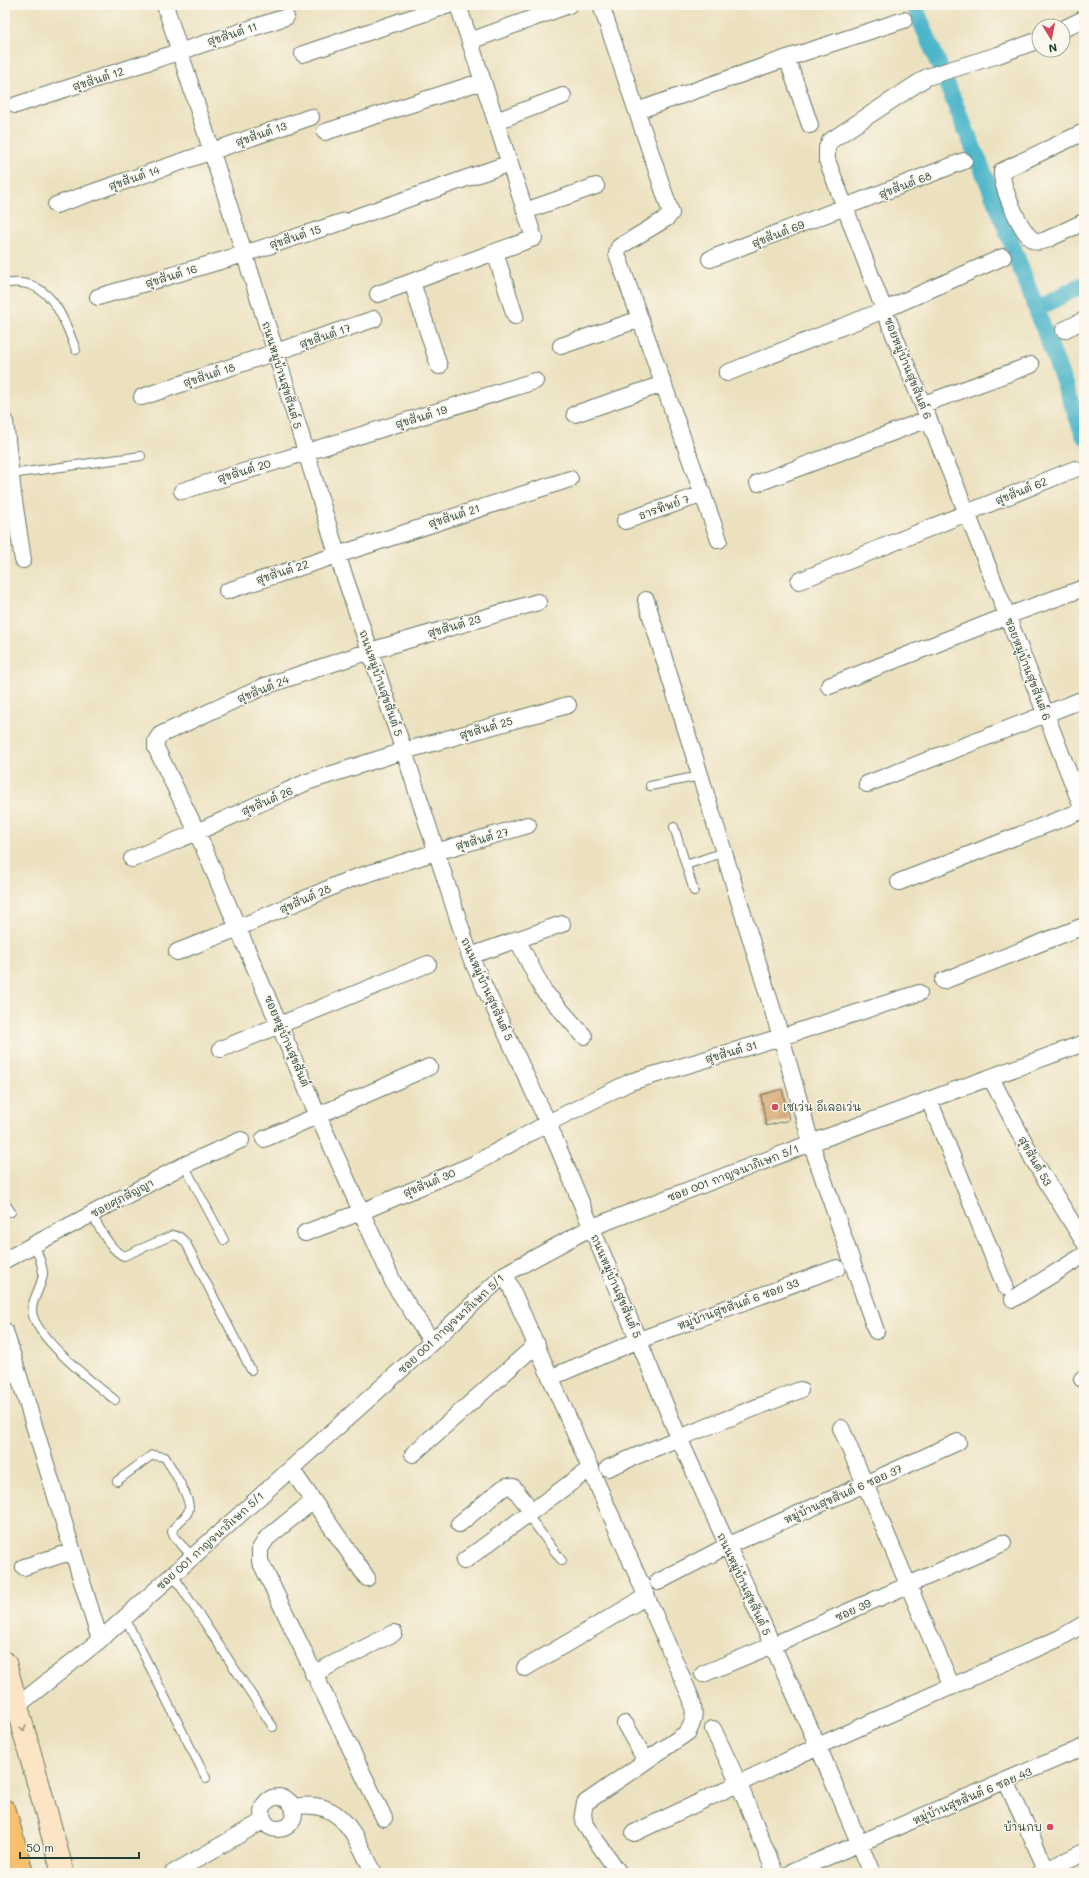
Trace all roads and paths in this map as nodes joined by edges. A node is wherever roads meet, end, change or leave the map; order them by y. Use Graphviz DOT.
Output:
graph roads {
  1 [pos="165,5"];
  2 [pos="449,5"];
  3 [pos="458,5"];
  4 [pos="569,5"];
  5 [pos="601,5"];
  6 [pos="286,17"];
  7 [pos="1084,19"];
  8 [pos="904,20"];
  9 [pos="1071,25"];
  10 [pos="470,40"];
  11 [pos="1031,43"];
  12 [pos="179,52"];
  13 [pos="303,54"];
  14 [pos="787,58"];
  15 [pos="483,81"];
  16 [pos="563,96"];
  17 [pos="16,105"];
  18 [pos="638,111"];
  19 [pos="311,117"];
  20 [pos="496,121"];
  21 [pos="810,125"];
  22 [pos="325,132"];
  23 [pos="1084,132"];
  24 [pos="212,152"];
  25 [pos="964,161"];
  26 [pos="510,163"];
  27 [pos="596,186"];
  28 [pos="56,205"];
  29 [pos="846,208"];
  30 [pos="525,210"];
  31 [pos="1084,222"];
  32 [pos="495,252"];
  33 [pos="244,254"];
  34 [pos="1003,257"];
  35 [pos="710,260"];
  36 [pos="412,282"];
  37 [pos="5,284"];
  38 [pos="378,294"];
  39 [pos="98,297"];
  40 [pos="884,310"];
  41 [pos="515,316"];
  42 [pos="374,319"];
  43 [pos="640,320"];
  44 [pos="1084,320"];
  45 [pos="1064,330"];
  46 [pos="561,346"];
  47 [pos="76,350"];
  48 [pos="276,353"];
  49 [pos="1031,365"];
  50 [pos="439,366"];
  51 [pos="727,373"];
  52 [pos="535,381"];
  53 [pos="663,384"];
  54 [pos="142,397"];
  55 [pos="926,412"];
  56 [pos="575,414"];
  57 [pos="5,422"];
  58 [pos="306,452"];
  59 [pos="141,456"];
  60 [pos="1075,469"];
  61 [pos="12,474"];
  62 [pos="570,479"];
  63 [pos="758,483"];
  64 [pos="182,491"];
  65 [pos="703,494"];
  66 [pos="9,495"];
  67 [pos="967,513"];
  68 [pos="625,521"];
  69 [pos="719,540"];
  70 [pos="337,554"];
  71 [pos="23,560"];
  72 [pos="799,581"];
  73 [pos="1084,588"];
  74 [pos="227,591"];
  75 [pos="646,600"];
  76 [pos="538,602"];
  77 [pos="1007,616"];
  78 [pos="370,651"];
  79 [pos="829,686"];
  80 [pos="1084,699"];
  81 [pos="568,704"];
  82 [pos="1046,714"];
  83 [pos="160,735"];
  84 [pos="404,751"];
  85 [pos="700,776"];
  86 [pos="867,784"];
  87 [pos="650,786"];
  88 [pos="1084,811"];
  89 [pos="528,825"];
  90 [pos="674,827"];
  91 [pos="197,832"];
  92 [pos="436,852"];
  93 [pos="724,852"];
  94 [pos="132,858"];
  95 [pos="686,865"];
  96 [pos="899,882"];
  97 [pos="694,891"];
  98 [pos="562,924"];
  99 [pos="1084,926"];
  100 [pos="238,928"];
  101 [pos="517,939"];
  102 [pos="176,952"];
  103 [pos="470,956"];
  104 [pos="428,964"];
  105 [pos="943,982"];
  106 [pos="919,993"];
  107 [pos="279,1024"];
  108 [pos="584,1036"];
  109 [pos="781,1037"];
  110 [pos="1084,1043"];
  111 [pos="221,1049"];
  112 [pos="429,1067"];
  113 [pos="992,1078"];
  114 [pos="929,1100"];
  115 [pos="318,1116"];
  116 [pos="548,1124"];
  117 [pos="264,1139"];
  118 [pos="241,1140"];
  119 [pos="811,1143"];
  120 [pos="184,1165"];
  121 [pos="5,1202"];
  122 [pos="11,1212"];
  123 [pos="361,1212"];
  124 [pos="91,1214"];
  125 [pos="590,1228"];
  126 [pos="305,1233"];
  127 [pos="224,1240"];
  128 [pos="1084,1242"];
  129 [pos="35,1244"];
  130 [pos="1084,1254"];
  131 [pos="5,1260"];
  132 [pos="837,1268"];
  133 [pos="505,1274"];
  134 [pos="5,1331"];
  135 [pos="876,1331"];
  136 [pos="639,1340"];
  137 [pos="432,1342"];
  138 [pos="537,1344"];
  139 [pos="251,1370"];
  140 [pos="552,1377"];
  141 [pos="800,1390"];
  142 [pos="115,1400"];
  143 [pos="841,1428"];
  144 [pos="679,1438"];
  145 [pos="958,1442"];
  146 [pos="413,1454"];
  147 [pos="591,1468"];
  148 [pos="608,1468"];
  149 [pos="291,1469"];
  150 [pos="117,1481"];
  151 [pos="865,1484"];
  152 [pos="313,1501"];
  153 [pos="529,1513"];
  154 [pos="459,1524"];
  155 [pos="1003,1543"];
  156 [pos="727,1546"];
  157 [pos="73,1551"];
  158 [pos="193,1557"];
  159 [pos="464,1561"];
  160 [pos="562,1561"];
  161 [pos="24,1567"];
  162 [pos="173,1575"];
  163 [pos="367,1578"];
  164 [pos="658,1582"];
  165 [pos="907,1586"];
  166 [pos="647,1596"];
  167 [pos="125,1618"];
  168 [pos="1084,1624"];
  169 [pos="394,1633"];
  170 [pos="100,1640"];
  171 [pos="773,1645"];
  172 [pos="5,1663"];
  173 [pos="525,1668"];
  174 [pos="314,1674"];
  175 [pos="703,1674"];
  176 [pos="952,1687"];
  177 [pos="17,1706"];
  178 [pos="625,1724"];
  179 [pos="273,1727"];
  180 [pos="713,1729"];
  181 [pos="818,1746"];
  182 [pos="1084,1747"];
  183 [pos="646,1761"];
  184 [pos="206,1778"];
  185 [pos="1006,1781"];
  186 [pos="739,1784"];
  187 [pos="293,1807"];
  188 [pos="5,1811"];
  189 [pos="384,1818"];
  190 [pos="263,1821"];
  191 [pos="52,1830"];
  192 [pos="634,1833"];
  193 [pos="860,1844"];
  194 [pos="1084,1852"];
  195 [pos="1045,1872"];
  196 [pos="22,1873"];
  197 [pos="63,1873"];
  198 [pos="74,1873"];
  199 [pos="173,1873"];
  200 [pos="374,1873"];
  201 [pos="619,1873"];
  202 [pos="775,1873"];
  203 [pos="790,1873"];
  204 [pos="872,1873"];
  1 -- 12 [label="street, ถนนหมู่บ้านสุขสันต์ 5"];
  2 -- 13 [label="street"];
  3 -- 10 [label="street"];
  4 -- 10 [label="street"];
  5 -- 18 [label="street"];
  6 -- 12 [label="street, สุขสันต์ 11"];
  7 -- 9 [label="street"];
  8 -- 14 [label="street"];
  10 -- 15 [label="street"];
  11 -- 29 [label="street, ซอยหมู่บ้านสุขสันต์ 6"];
  12 -- 17 [label="street, สุขสันต์ 12"];
  12 -- 24 [label="street, ถนนหมู่บ้านสุขสันต์ 5"];
  14 -- 18 [label="street"];
  14 -- 21 [label="street"];
  15 -- 20 [label="street"];
  15 -- 22 [label="street"];
  16 -- 20 [label="street"];
  18 -- 43 [label="street"];
  19 -- 24 [label="street, สุขสันต์ 13"];
  20 -- 26 [label="street"];
  23 -- 31 [label="street"];
  24 -- 28 [label="street, สุขสันต์ 14"];
  24 -- 33 [label="street, ถนนหมู่บ้านสุขสันต์ 5"];
  25 -- 29 [label="street, สุขสันต์ 68"];
  26 -- 30 [label="street"];
  26 -- 33 [label="street, สุขสันต์ 15"];
  27 -- 30 [label="street"];
  29 -- 35 [label="street, สุขสันต์ 69"];
  29 -- 40 [label="street, ซอยหมู่บ้านสุขสันต์ 6"];
  30 -- 32 [label="street"];
  32 -- 36 [label="street"];
  32 -- 41 [label="street"];
  33 -- 39 [label="street, สุขสันต์ 16"];
  33 -- 48 [label="street, ถนนหมู่บ้านสุขสันต์ 5"];
  34 -- 40 [label="street"];
  36 -- 38 [label="street"];
  36 -- 50 [label="street"];
  37 -- 47 [label="lane"];
  40 -- 51 [label="street"];
  40 -- 55 [label="street, ซอยหมู่บ้านสุขสันต์ 6"];
  42 -- 48 [label="street, สุขสันต์ 17"];
  43 -- 46 [label="street"];
  43 -- 53 [label="street"];
  44 -- 45 [label="street"];
  48 -- 54 [label="street, สุขสันต์ 18"];
  48 -- 58 [label="street, ถนนหมู่บ้านสุขสันต์ 5"];
  49 -- 55 [label="street"];
  52 -- 58 [label="street, สุขสันต์ 19"];
  53 -- 56 [label="street"];
  53 -- 65 [label="street"];
  55 -- 63 [label="street"];
  55 -- 67 [label="street, ซอยหมู่บ้านสุขสันต์ 6"];
  57 -- 61 [label="street"];
  58 -- 64 [label="street, สุขสันต์ 20"];
  58 -- 70 [label="street, ถนนหมู่บ้านสุขสันต์ 5"];
  59 -- 61 [label="lane"];
  60 -- 67 [label="street, สุขสันต์ 62"];
  61 -- 66 [label="street"];
  62 -- 70 [label="street, สุขสันต์ 21"];
  65 -- 68 [label="street, ธารทิพย์ 7"];
  65 -- 69 [label="street"];
  66 -- 71 [label="street"];
  67 -- 72 [label="street, สุขสันต์ 62"];
  67 -- 77 [label="street, ซอยหมู่บ้านสุขสันต์ 6"];
  70 -- 74 [label="street, สุขสันต์ 22"];
  70 -- 78 [label="street, ถนนหมู่บ้านสุขสันต์ 5"];
  73 -- 77 [label="street"];
  75 -- 85 [label="street"];
  76 -- 78 [label="street, สุขสันต์ 23"];
  77 -- 79 [label="street"];
  77 -- 82 [label="street, ซอยหมู่บ้านสุขสันต์ 6"];
  78 -- 83 [label="street, สุขสันต์ 24"];
  78 -- 84 [label="street, ถนนหมู่บ้านสุขสันต์ 5"];
  80 -- 82 [label="street"];
  81 -- 84 [label="street, สุขสันต์ 25"];
  82 -- 86 [label="street"];
  82 -- 88 [label="street, ซอยหมู่บ้านสุขสันต์ 6"];
  83 -- 91 [label="street, ซอยหมู่บ้านสุขสันต์"];
  84 -- 91 [label="street, สุขสันต์ 26"];
  84 -- 92 [label="street, ถนนหมู่บ้านสุขสันต์ 5"];
  85 -- 87 [label="lane"];
  85 -- 93 [label="street"];
  88 -- 96 [label="street"];
  89 -- 92 [label="street, สุขสันต์ 27"];
  90 -- 95 [label="lane"];
  91 -- 94 [label="street, สุขสันต์ 26"];
  91 -- 100 [label="street, ซอยหมู่บ้านสุขสันต์"];
  92 -- 100 [label="street, สุขสันต์ 28"];
  92 -- 103 [label="street, ถนนหมู่บ้านสุขสันต์ 5"];
  93 -- 95 [label="lane"];
  93 -- 109 [label="street"];
  95 -- 97 [label="lane"];
  98 -- 101 [label="street"];
  99 -- 105 [label="street"];
  100 -- 102 [label="street, สุขสันต์ 28"];
  100 -- 107 [label="street, ซอยหมู่บ้านสุขสันต์"];
  101 -- 103 [label="street"];
  101 -- 108 [label="street"];
  103 -- 116 [label="street, ถนนหมู่บ้านสุขสันต์ 5"];
  104 -- 107 [label="street"];
  106 -- 109 [label="street, สุขสันต์ 31"];
  107 -- 111 [label="street"];
  107 -- 115 [label="street, ซอยหมู่บ้านสุขสันต์"];
  109 -- 116 [label="street, สุขสันต์ 31"];
  109 -- 119 [label="street"];
  110 -- 113 [label="street, ซอย 001 กาญจนาภิเษก 5/1"];
  112 -- 115 [label="street"];
  113 -- 114 [label="street, ซอย 001 กาญจนาภิเษก 5/1"];
  113 -- 128 [label="street, สุขสันต์ 53"];
  114 -- 119 [label="street, ซอย 001 กาญจนาภิเษก 5/1"];
  114 -- 130 [label="street"];
  115 -- 117 [label="street"];
  115 -- 123 [label="street, ซอยหมู่บ้านสุขสันต์"];
  116 -- 123 [label="street, สุขสันต์ 30"];
  116 -- 125 [label="street, ถนนหมู่บ้านสุขสันต์ 5"];
  118 -- 120 [label="street, ซอยศุภสัญญา"];
  119 -- 125 [label="street, ซอย 001 กาญจนาภิเษก 5/1"];
  119 -- 135 [label="street"];
  120 -- 124 [label="street, ซอยศุภสัญญา"];
  120 -- 127 [label="lane"];
  121 -- 122 [label="lane"];
  123 -- 126 [label="street, สุขสันต์ 30"];
  123 -- 137 [label="street, ซอยหมู่บ้านสุขสันต์"];
  124 -- 129 [label="street, ซอยศุภสัญญา"];
  124 -- 139 [label="lane"];
  125 -- 133 [label="street, ซอย 001 กาญจนาภิเษก 5/1"];
  125 -- 136 [label="street, ถนนหมู่บ้านสุขสันต์ 5"];
  129 -- 131 [label="street, ซอยศุภสัญญา"];
  129 -- 142 [label="lane"];
  132 -- 136 [label="street, หมู่บ้านสุขสันต์ 6 ซอย 33"];
  133 -- 137 [label="street, ซอย 001 กาญจนาภิเษก 5/1"];
  133 -- 138 [label="street"];
  134 -- 157 [label="street"];
  136 -- 140 [label="street, หมู่บ้านสุขสันต์ 6 ซอย 33"];
  136 -- 144 [label="street, ถนนหมู่บ้านสุขสันต์ 5"];
  137 -- 149 [label="street, ซอย 001 กาญจนาภิเษก 5/1"];
  138 -- 140 [label="street"];
  138 -- 146 [label="street"];
  140 -- 147 [label="street"];
  141 -- 144 [label="street"];
  143 -- 151 [label="street"];
  144 -- 148 [label="street"];
  144 -- 156 [label="street, ถนนหมู่บ้านสุขสันต์ 5"];
  145 -- 151 [label="street, หมู่บ้านสุขสันต์ 6 ซอย 37"];
  147 -- 153 [label="street"];
  147 -- 166 [label="street"];
  149 -- 152 [label="street"];
  149 -- 158 [label="street, ซอย 001 กาญจนาภิเษก 5/1"];
  150 -- 158 [label="lane"];
  151 -- 156 [label="street, หมู่บ้านสุขสันต์ 6 ซอย 37"];
  151 -- 165 [label="street"];
  152 -- 163 [label="street"];
  152 -- 174 [label="street"];
  153 -- 154 [label="street"];
  153 -- 159 [label="street"];
  153 -- 160 [label="lane"];
  155 -- 165 [label="street, ซอย 39"];
  156 -- 164 [label="street, หมู่บ้านสุขสันต์ 6 ซอย 37"];
  156 -- 171 [label="street, ถนนหมู่บ้านสุขสันต์ 5"];
  157 -- 161 [label="street"];
  157 -- 170 [label="street"];
  158 -- 162 [label="street, ซอย 001 กาญจนาภิเษก 5/1"];
  162 -- 167 [label="street, ซอย 001 กาญจนาภิเษก 5/1"];
  162 -- 179 [label="lane"];
  165 -- 171 [label="street, ซอย 39"];
  165 -- 176 [label="street"];
  166 -- 173 [label="street"];
  166 -- 183 [label="street"];
  167 -- 170 [label="street, ซอย 001 กาญจนาภิเษก 5/1"];
  167 -- 184 [label="lane"];
  168 -- 176 [label="street"];
  169 -- 174 [label="street"];
  170 -- 177 [label="street, ซอย 001 กาญจนาภิเษก 5/1"];
  171 -- 175 [label="street, ซอย 39"];
  171 -- 181 [label="street, ถนนหมู่บ้านสุขสันต์ 5"];
  172 -- 177 [label="main road"];
  174 -- 189 [label="street"];
  176 -- 181 [label="street"];
  177 -- 191 [label="main road, one-way"];
  178 -- 183 [label="street"];
  180 -- 186 [label="street"];
  181 -- 186 [label="street"];
  181 -- 193 [label="street, ถนนหมู่บ้านสุขสันต์ 5"];
  182 -- 185 [label="street, หมู่บ้านสุขสันต์ 6 ซอย 43"];
  183 -- 201 [label="street"];
  185 -- 193 [label="street, หมู่บ้านสุขสันต์ 6 ซอย 43"];
  185 -- 195 [label="street"];
  186 -- 192 [label="street"];
  186 -- 202 [label="street"];
  187 -- 190 [label="street"];
  187 -- 190 [label="street"];
  187 -- 200 [label="street"];
  188 -- 196 [label="highway"];
  190 -- 199 [label="street"];
  191 -- 197 [label="main road"];
  191 -- 198 [label="main road"];
  193 -- 203 [label="street, หมู่บ้านสุขสันต์ 6 ซอย 43"];
  193 -- 204 [label="street, ถนนหมู่บ้านสุขสันต์ 5"];
  194 -- 195 [label="street"];
}
